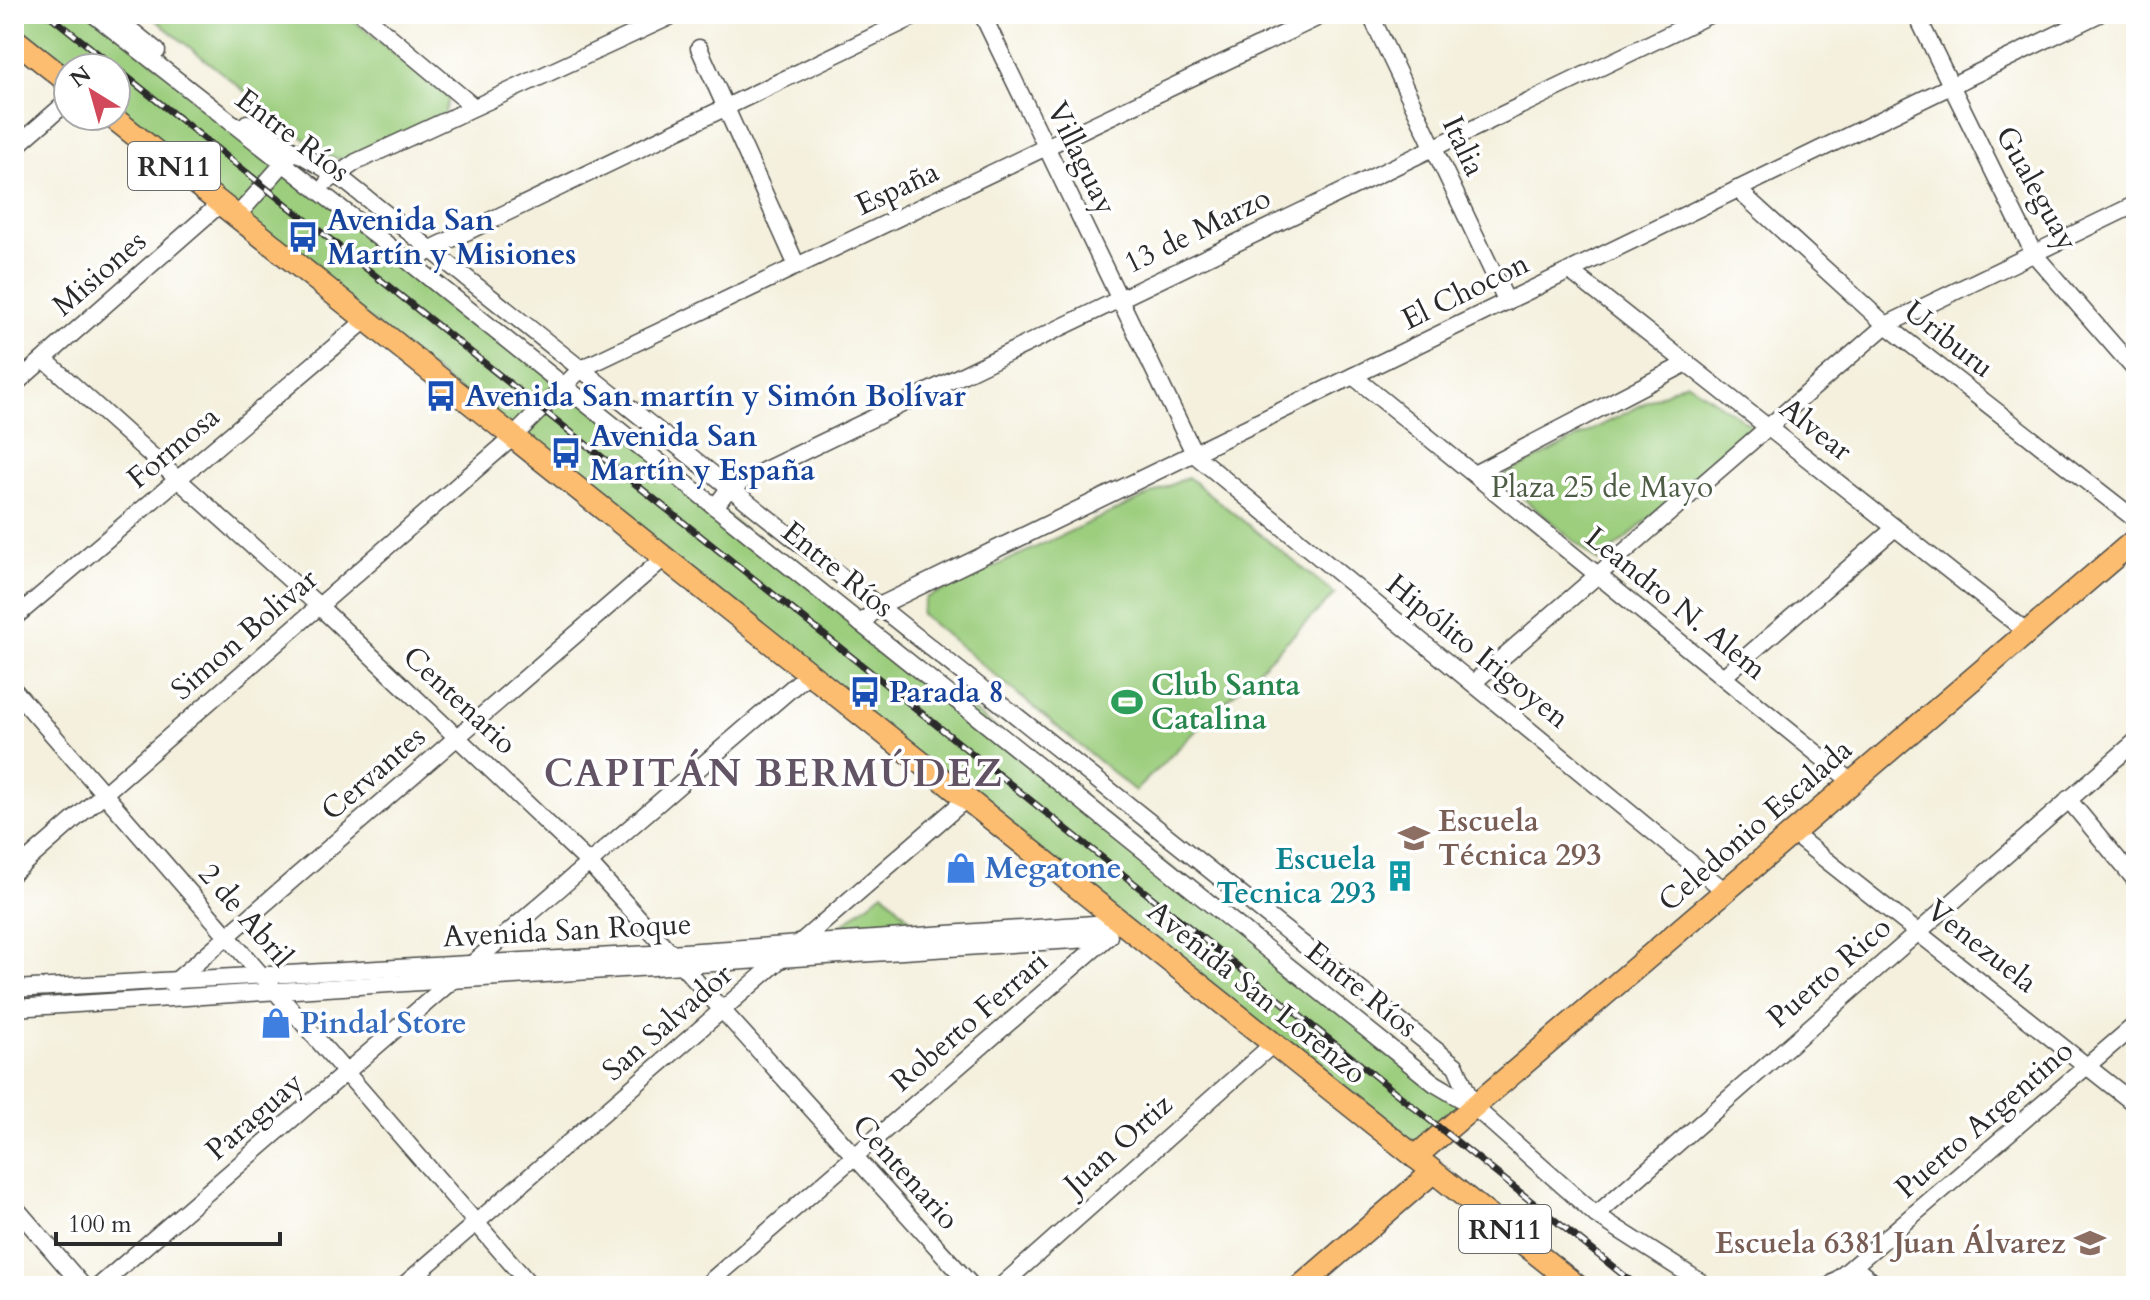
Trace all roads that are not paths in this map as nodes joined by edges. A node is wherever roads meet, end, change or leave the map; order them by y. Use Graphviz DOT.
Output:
graph roads {
  1 [pos="93,14"];
  2 [pos="111,14"];
  3 [pos="363,14"];
  4 [pos="676,14"];
  5 [pos="920,14"];
  6 [pos="982,14"];
  7 [pos="1325,14"];
  8 [pos="1370,14"];
  9 [pos="1711,14"];
  10 [pos="1916,14"];
  11 [pos="2099,14"];
  12 [pos="14,39"];
  13 [pos="699,48"];
  14 [pos="52,69"];
  15 [pos="1952,86"];
  16 [pos="474,107"];
  17 [pos="726,108"];
  18 [pos="52,115"];
  19 [pos="131,132"];
  20 [pos="1433,146"];
  21 [pos="14,148"];
  22 [pos="1046,148"];
  23 [pos="288,158"];
  24 [pos="334,174"];
  25 [pos="1737,189"];
  26 [pos="319,190"];
  27 [pos="2136,204"];
  28 [pos="229,209"];
  29 [pos="431,249"];
  30 [pos="2034,254"];
  31 [pos="412,264"];
  32 [pos="797,266"];
  33 [pos="1570,271"];
  34 [pos="1119,299"];
  35 [pos="1507,302"];
  36 [pos="367,319"];
  37 [pos="1886,325"];
  38 [pos="44,359"];
  39 [pos="1687,363"];
  40 [pos="581,369"];
  41 [pos="2136,371"];
  42 [pos="1353,376"];
  43 [pos="14,385"];
  44 [pos="563,385"];
  45 [pos="1768,427"];
  46 [pos="512,438"];
  47 [pos="1195,455"];
  48 [pos="1474,474"];
  49 [pos="179,479"];
  50 [pos="730,487"];
  51 [pos="715,507"];
  52 [pos="2136,520"];
  53 [pos="1895,528"];
  54 [pos="2136,539"];
  55 [pos="664,558"];
  56 [pos="1598,575"];
  57 [pos="319,606"];
  58 [pos="879,606"];
  59 [pos="14,618"];
  60 [pos="861,624"];
  61 [pos="2027,632"];
  62 [pos="808,674"];
  63 [pos="1723,677"];
  64 [pos="1473,683"];
  65 [pos="14,690"];
  66 [pos="458,737"];
  67 [pos="2136,741"];
  68 [pos="1852,782"];
  69 [pos="1111,791"];
  70 [pos="104,794"];
  71 [pos="966,799"];
  72 [pos="2068,799"];
  73 [pos="1095,811"];
  74 [pos="1792,833"];
  75 [pos="589,863"];
  76 [pos="14,872"];
  77 [pos="2136,881"];
  78 [pos="1725,891"];
  79 [pos="1268,916"];
  80 [pos="1123,922"];
  81 [pos="1919,931"];
  82 [pos="227,936"];
  83 [pos="1250,936"];
  84 [pos="1106,938"];
  85 [pos="796,944"];
  86 [pos="669,953"];
  87 [pos="783,959"];
  88 [pos="474,962"];
  89 [pos="682,965"];
  90 [pos="262,976"];
  91 [pos="453,980"];
  92 [pos="175,982"];
  93 [pos="14,989"];
  94 [pos="276,992"];
  95 [pos="154,999"];
  96 [pos="14,1008"];
  97 [pos="723,1011"];
  98 [pos="2136,1024"];
  99 [pos="1273,1044"];
  100 [pos="2088,1066"];
  101 [pos="346,1073"];
  102 [pos="2136,1105"];
  103 [pos="1473,1106"];
  104 [pos="855,1156"];
  105 [pos="1415,1157"];
  106 [pos="1433,1172"];
  107 [pos="14,1206"];
  108 [pos="1596,1215"];
  109 [pos="476,1223"];
  110 [pos="1855,1268"];
  111 [pos="1303,1285"];
  112 [pos="83,1286"];
  113 [pos="99,1286"];
  114 [pos="403,1286"];
  115 [pos="531,1286"];
  116 [pos="705,1286"];
  117 [pos="972,1286"];
  118 [pos="1001,1286"];
  119 [pos="1577,1286"];
  120 [pos="1707,1286"];
  121 [pos="1830,1286"];
  122 [pos="1878,1286"];
  1 -- 23 [label="street, Entre Ríos"];
  2 -- 23 [label="street, Entre Ríos"];
  3 -- 16 [label="street"];
  4 -- 16 [label="street"];
  5 -- 17 [label="street"];
  6 -- 22 [label="street, Villaguay"];
  7 -- 22 [label="street, España"];
  8 -- 20 [label="street, Italia"];
  9 -- 20 [label="street, 13 de Marzo"];
  10 -- 15 [label="street, Gualeguay"];
  11 -- 15 [label="street, El Chocon"];
  12 -- 14 [label="main road"];
  13 -- 17 [label="street"];
  15 -- 25 [label="street, El Chocon"];
  15 -- 30 [label="street, Gualeguay"];
  16 -- 24 [label="street"];
  17 -- 29 [label="street"];
  17 -- 32 [label="street"];
  18 -- 21 [label="street"];
  19 -- 28 [label="main road, Avenida San Lorenzo / RN11"];
  20 -- 34 [label="street, 13 de Marzo"];
  20 -- 35 [label="street, Italia"];
  22 -- 32 [label="street, España"];
  22 -- 34 [label="street, Villaguay"];
  23 -- 24 [label="street, Entre Ríos"];
  23 -- 26 [label="street, Entre Ríos"];
  23 -- 28 [label="street, Misiones"];
  24 -- 26 [label="street"];
  24 -- 29 [label="street, Entre Ríos"];
  25 -- 33 [label="street, El Chocon"];
  25 -- 37 [label="street, Uriburu"];
  26 -- 31 [label="street, Entre Ríos"];
  27 -- 30 [label="street"];
  28 -- 36 [label="main road, Avenida San Lorenzo / RN11"];
  28 -- 38 [label="street, Misiones"];
  29 -- 31 [label="street"];
  29 -- 40 [label="street, Entre Ríos"];
  30 -- 37 [label="street"];
  30 -- 41 [label="street, Gualeguay"];
  31 -- 44 [label="street, Entre Ríos"];
  32 -- 40 [label="street, España"];
  33 -- 35 [label="street, El Chocon"];
  33 -- 39 [label="street, Alvear"];
  34 -- 47 [label="street, Villaguay"];
  34 -- 50 [label="street, 13 de Marzo"];
  35 -- 42 [label="street, El Chocon"];
  36 -- 46 [label="main road, Avenida San Lorenzo / RN11"];
  36 -- 49 [label="street, Formosa"];
  37 -- 45 [label="street"];
  37 -- 52 [label="street, Uriburu"];
  38 -- 43 [label="street, Misiones"];
  38 -- 49 [label="street, Centenario"];
  39 -- 45 [label="street, Alvear"];
  39 -- 48 [label="street"];
  40 -- 44 [label="street, España"];
  40 -- 50 [label="street, Entre Ríos"];
  42 -- 47 [label="street, El Chocon"];
  42 -- 48 [label="street, Leandro N. Alem"];
  44 -- 46 [label="street, España"];
  44 -- 51 [label="street, Entre Ríos"];
  45 -- 53 [label="street, Alvear"];
  45 -- 56 [label="street"];
  46 -- 55 [label="main road, Avenida San Lorenzo / RN11"];
  46 -- 57 [label="street, Simon Bolivar"];
  47 -- 58 [label="street, El Chocon"];
  47 -- 64 [label="street, Hipólito Irigoyen"];
  48 -- 56 [label="street, Leandro N. Alem"];
  49 -- 57 [label="street, Centenario"];
  49 -- 59 [label="street, Formosa"];
  50 -- 51 [label="street, 13 de Marzo"];
  50 -- 58 [label="street, Entre Ríos"];
  51 -- 60 [label="street, Entre Ríos"];
  53 -- 61 [label="street, Alvear"];
  53 -- 63 [label="street"];
  54 -- 61 [label="main road, Celedonio Escalada"];
  55 -- 62 [label="main road, Avenida San Lorenzo / RN11"];
  55 -- 66 [label="street, Cervantes"];
  56 -- 63 [label="street, Leandro N. Alem"];
  56 -- 64 [label="street"];
  57 -- 66 [label="street, Centenario"];
  57 -- 70 [label="street, Simon Bolivar"];
  58 -- 60 [label="street, El Chocon"];
  58 -- 69 [label="street, Entre Ríos"];
  60 -- 73 [label="street, Entre Ríos"];
  61 -- 68 [label="main road, Celedonio Escalada"];
  62 -- 71 [label="main road, Avenida San Lorenzo / RN11"];
  62 -- 75 [label="street, Paraguay"];
  63 -- 68 [label="street, Leandro N. Alem"];
  64 -- 78 [label="street, Hipólito Irigoyen"];
  65 -- 70 [label="street, 2 de Abril"];
  66 -- 75 [label="street, Centenario"];
  66 -- 82 [label="street, Cervantes"];
  67 -- 72 [label="street, Puerto Rico"];
  68 -- 74 [label="main road, Celedonio Escalada"];
  69 -- 73 [label="street"];
  69 -- 79 [label="street, Entre Ríos"];
  70 -- 76 [label="street, Simon Bolivar"];
  70 -- 82 [label="street, 2 de Abril"];
  71 -- 80 [label="main road, Avenida San Lorenzo / RN11"];
  71 -- 85 [label="street, San Salvador"];
  72 -- 77 [label="street"];
  72 -- 81 [label="street, Puerto Rico"];
  73 -- 83 [label="street, Entre Ríos"];
  74 -- 78 [label="main road, Celedonio Escalada"];
  74 -- 81 [label="street, Venezuela"];
  75 -- 86 [label="street, Centenario"];
  75 -- 88 [label="street, Paraguay"];
  78 -- 103 [label="main road, Celedonio Escalada"];
  79 -- 83 [label="street"];
  79 -- 103 [label="street, Entre Ríos"];
  80 -- 84 [label="street, Roberto Ferrari"];
  80 -- 85 [label="street, Avenida San Roque"];
  80 -- 99 [label="main road, Avenida San Lorenzo / RN11"];
  81 -- 100 [label="street, Venezuela"];
  81 -- 108 [label="street, Puerto Rico"];
  82 -- 90 [label="street, 2 de Abril"];
  82 -- 92 [label="street, Cervantes"];
  83 -- 103 [label="street, Entre Ríos"];
  84 -- 87 [label="street, Avenida San Roque"];
  84 -- 104 [label="street, Roberto Ferrari"];
  85 -- 86 [label="street, Avenida San Roque"];
  85 -- 87 [label="street, San Salvador"];
  86 -- 88 [label="street, Avenida San Roque"];
  86 -- 89 [label="street, Centenario"];
  87 -- 89 [label="street, Avenida San Roque"];
  87 -- 97 [label="street, San Salvador"];
  88 -- 90 [label="street, Avenida San Roque"];
  88 -- 91 [label="street, Paraguay"];
  89 -- 91 [label="street, Avenida San Roque"];
  89 -- 97 [label="street, Centenario"];
  90 -- 92 [label="street, Avenida San Roque"];
  90 -- 94 [label="street, 2 de Abril"];
  91 -- 94 [label="street, Avenida San Roque"];
  91 -- 101 [label="street, Paraguay"];
  92 -- 93 [label="street, Avenida San Roque"];
  92 -- 95 [label="street, Cervantes"];
  94 -- 95 [label="street, Avenida San Roque"];
  94 -- 101 [label="street, 2 de Abril"];
  95 -- 96 [label="street, Avenida San Roque"];
  97 -- 104 [label="street, Centenario"];
  97 -- 109 [label="street, San Salvador"];
  98 -- 100 [label="street, Puerto Argentino"];
  99 -- 105 [label="main road, Avenida San Lorenzo / RN11"];
  99 -- 118 [label="street, Juan Ortiz"];
  100 -- 102 [label="street, Venezuela"];
  100 -- 110 [label="street, Puerto Argentino"];
  101 -- 109 [label="street, 2 de Abril"];
  101 -- 113 [label="street, Paraguay"];
  103 -- 105 [label="main road, Celedonio Escalada"];
  103 -- 108 [label="street, Entre Ríos"];
  104 -- 116 [label="street, Roberto Ferrari"];
  104 -- 117 [label="street, Centenario"];
  105 -- 106 [label="main road, Avenida San Lorenzo / RN11"];
  106 -- 111 [label="main road"];
  106 -- 119 [label="main road, Avenida San Lorenzo / RN11"];
  107 -- 112 [label="street"];
  108 -- 120 [label="street, Entre Ríos"];
  109 -- 114 [label="street, San Salvador"];
  109 -- 115 [label="street, 2 de Abril"];
  110 -- 121 [label="street, Puerto Argentino"];
  110 -- 122 [label="street"];
}
